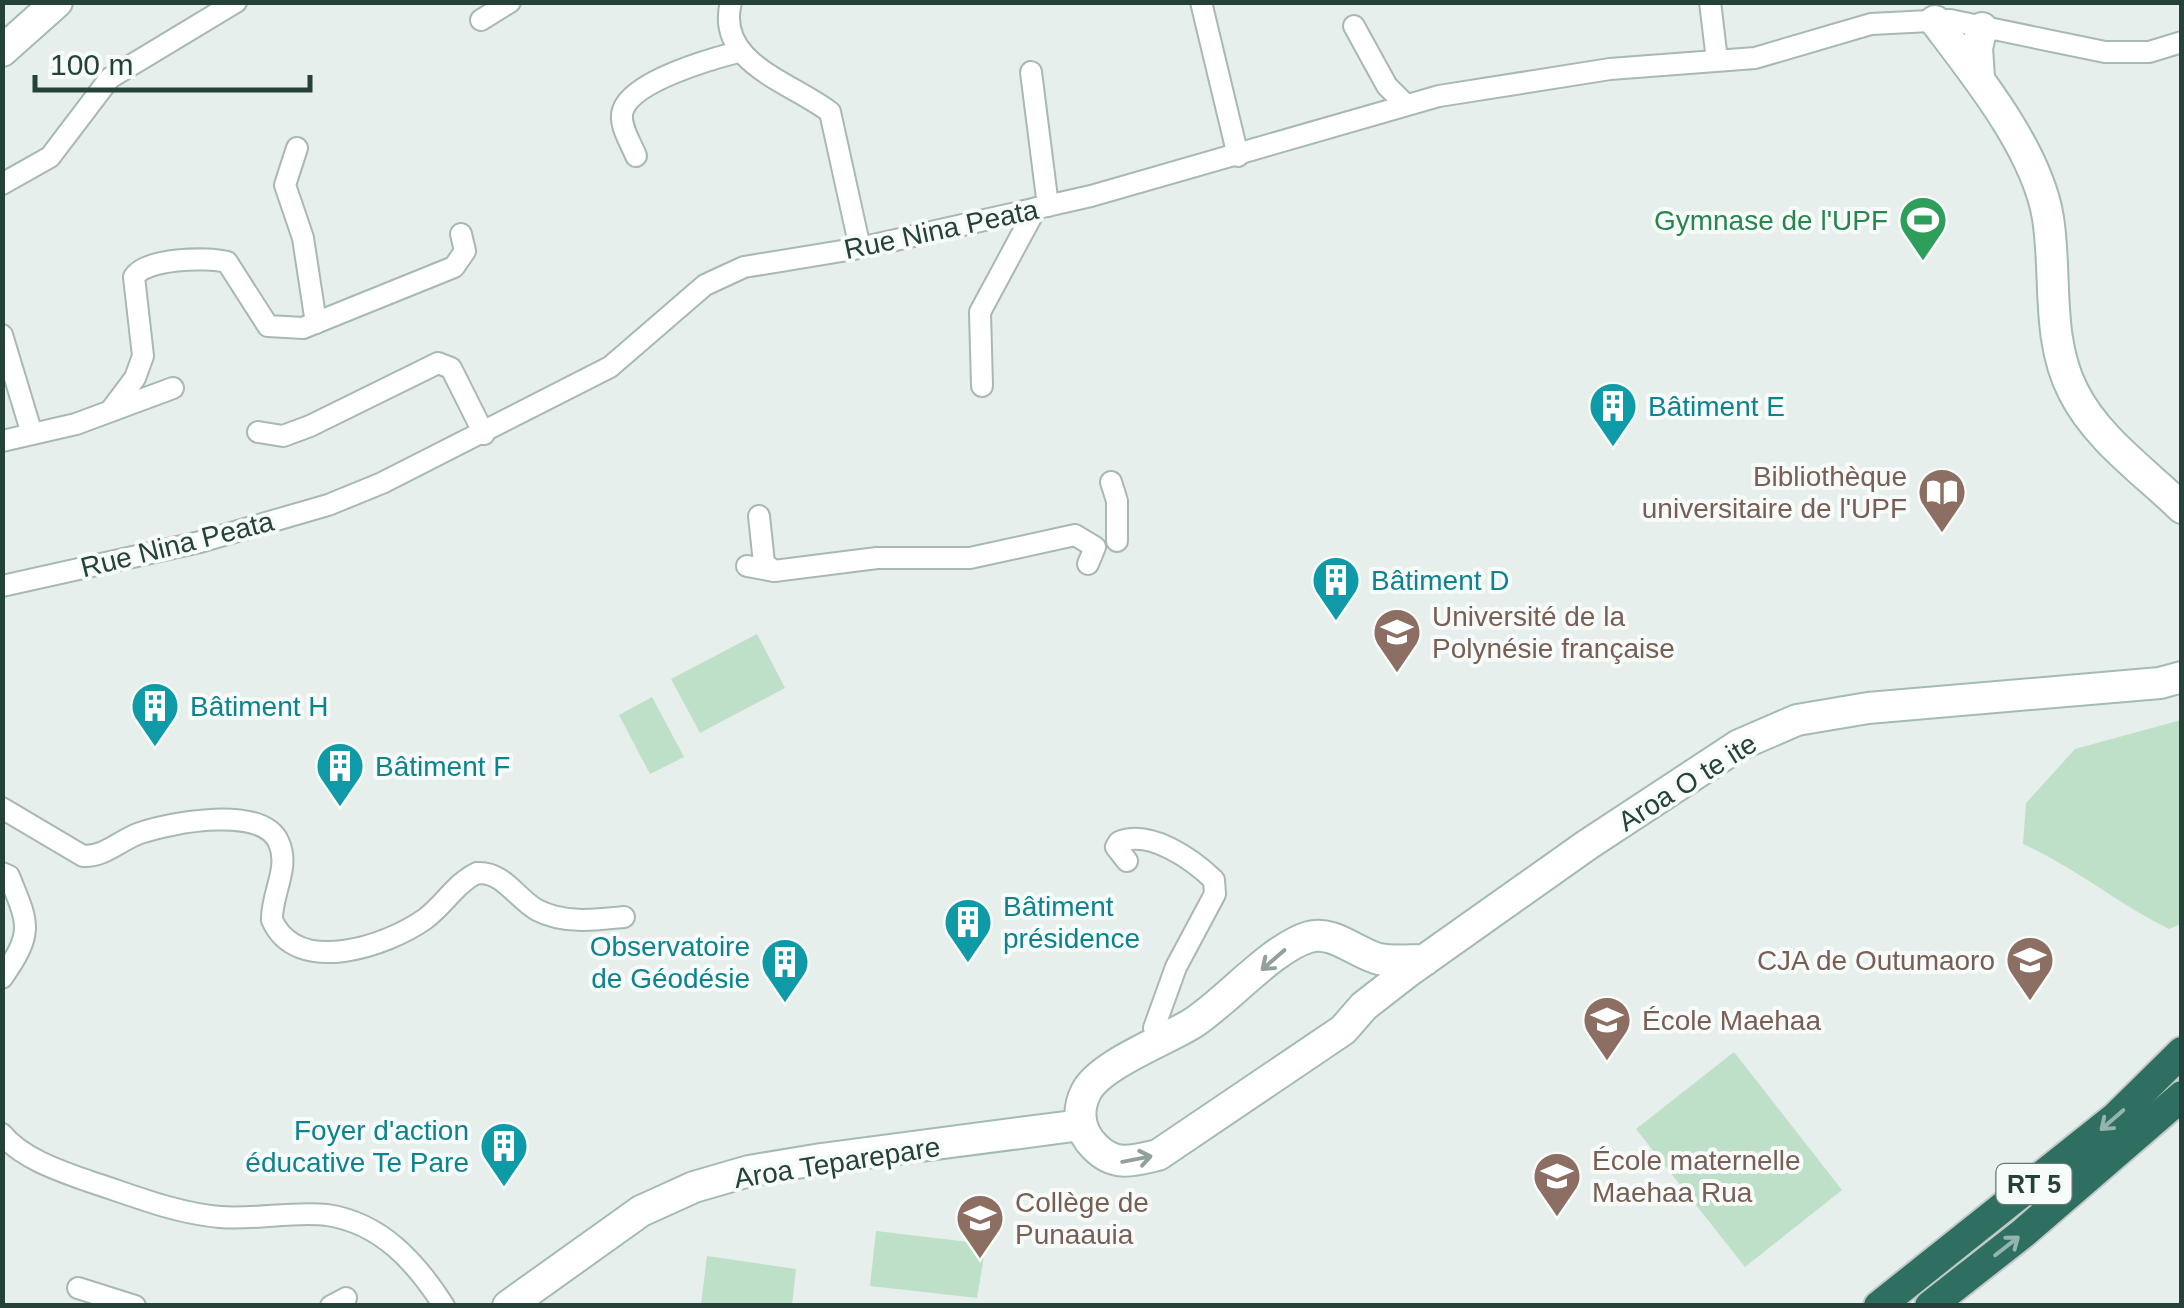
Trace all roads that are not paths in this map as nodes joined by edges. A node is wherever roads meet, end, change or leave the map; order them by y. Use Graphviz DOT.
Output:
graph roads {
  1 [pos="57,2"];
  2 [pos="236,2"];
  3 [pos="510,2"];
  4 [pos="731,2"];
  5 [pos="1201,2"];
  6 [pos="1710,2"];
  7 [pos="1960,19"];
  8 [pos="480,20"];
  9 [pos="1354,26"];
  10 [pos="2182,42"];
  11 [pos="2,51"];
  12 [pos="738,52"];
  13 [pos="1717,60"];
  14 [pos="1032,72"];
  15 [pos="1979,78"];
  16 [pos="1406,106"];
  17 [pos="298,148"];
  18 [pos="636,156"];
  19 [pos="1238,156"];
  20 [pos="2,184"];
  21 [pos="1042,207"];
  22 [pos="461,234"];
  23 [pos="860,248"];
  24 [pos="316,323"];
  25 [pos="2,335"];
  26 [pos="982,386"];
  27 [pos="173,388"];
  28 [pos="111,410"];
  29 [pos="258,432"];
  30 [pos="32,434"];
  31 [pos="484,434"];
  32 [pos="2,441"];
  33 [pos="1112,482"];
  34 [pos="2182,508"];
  35 [pos="758,516"];
  36 [pos="1117,541"];
  37 [pos="1088,564"];
  38 [pos="747,566"];
  39 [pos="774,571"];
  40 [pos="2,586"];
  41 [pos="2182,676"];
  42 [pos="2,808"];
  43 [pos="1127,861"];
  44 [pos="2,872"];
  45 [pos="624,917"];
  46 [pos="1359,953"];
  47 [pos="1425,960"];
  48 [pos="2,978"];
  49 [pos="1364,1006"];
  50 [pos="1163,1042"];
  51 [pos="2182,1052"];
  52 [pos="2182,1096"];
  53 [pos="1081,1125"];
  54 [pos="2,1134"];
  55 [pos="78,1288"];
  56 [pos="135,1306"];
  57 [pos="444,1306"];
  58 [pos="508,1306"];
  59 [pos="1878,1306"];
  60 [pos="1930,1306"];
  1 -- 11 [label="main road"];
  2 -- 20 [label="street"];
  3 -- 8 [label="street"];
  4 -- 12 [label="street"];
  5 -- 19 [label="street"];
  6 -- 13 [label="street"];
  7 -- 10 [label="street, Rue Nina Peata"];
  7 -- 13 [label="street, Rue Nina Peata"];
  7 -- 15 [label="main road"];
  7 -- 15 [label="main road"];
  9 -- 16 [label="street"];
  12 -- 18 [label="street"];
  12 -- 23 [label="street"];
  13 -- 16 [label="street, Rue Nina Peata"];
  14 -- 21 [label="street"];
  15 -- 34 [label="main road"];
  16 -- 19 [label="street, Rue Nina Peata"];
  17 -- 24 [label="street"];
  19 -- 21 [label="street, Rue Nina Peata"];
  21 -- 23 [label="street, Rue Nina Peata"];
  21 -- 26 [label="street"];
  22 -- 24 [label="street"];
  23 -- 31 [label="street, Rue Nina Peata"];
  24 -- 28 [label="street"];
  25 -- 30 [label="street"];
  27 -- 28 [label="street"];
  28 -- 30 [label="street"];
  29 -- 31 [label="street"];
  30 -- 32 [label="street"];
  31 -- 40 [label="street, Rue Nina Peata"];
  33 -- 36 [label="street"];
  35 -- 39 [label="street"];
  37 -- 39 [label="street"];
  38 -- 39 [label="street"];
  41 -- 47 [label="main road, Aroa O te ite"];
  42 -- 45 [label="street"];
  43 -- 50 [label="street"];
  44 -- 48 [label="street"];
  46 -- 47 [label="main road"];
  46 -- 49 [label="main road"];
  46 -- 50 [label="main road, one-way"];
  47 -- 49 [label="main road, Aroa O te ite"];
  53 -- 49 [label="main road, Aroa O te ite, one-way"];
  50 -- 53 [label="main road"];
  51 -- 59 [label="highway, RT 5, one-way"];
  60 -- 52 [label="highway, RT 5, one-way"];
  53 -- 58 [label="main road, Aroa Teparepare"];
  54 -- 57 [label="street"];
  55 -- 56 [label="street"];
}
